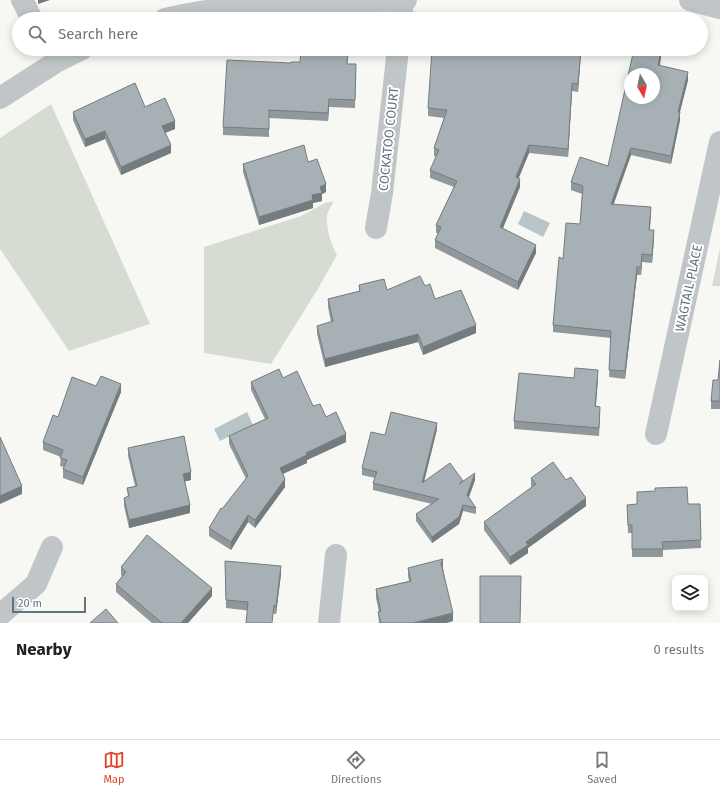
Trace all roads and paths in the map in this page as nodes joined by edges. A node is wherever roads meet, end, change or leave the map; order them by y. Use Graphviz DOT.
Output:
graph roads {
  1 [pos="22,0"];
  2 [pos="404,0"];
  3 [pos="690,0"];
  4 [pos="720,8"];
  5 [pos="28,12"];
  6 [pos="194,12"];
  7 [pos="402,12"];
  8 [pos="53,56"];
  9 [pos="397,56"];
  10 [pos="0,98"];
  11 [pos="720,142"];
  12 [pos="376,228"];
  13 [pos="656,434"];
  14 [pos="52,547"];
  15 [pos="336,555"];
  16 [pos="0,615"];
  17 [pos="329,623"];
  1 -- 5 [label="street"];
  2 -- 6 [label="street"];
  2 -- 7 [label="street"];
  3 -- 4 [label="street"];
  8 -- 10 [label="street"];
  9 -- 12 [label="street, COCKATOO COURT"];
  11 -- 13 [label="street, WAGTAIL PLACE"];
  14 -- 16 [label="street"];
  15 -- 17 [label="street"];
}
